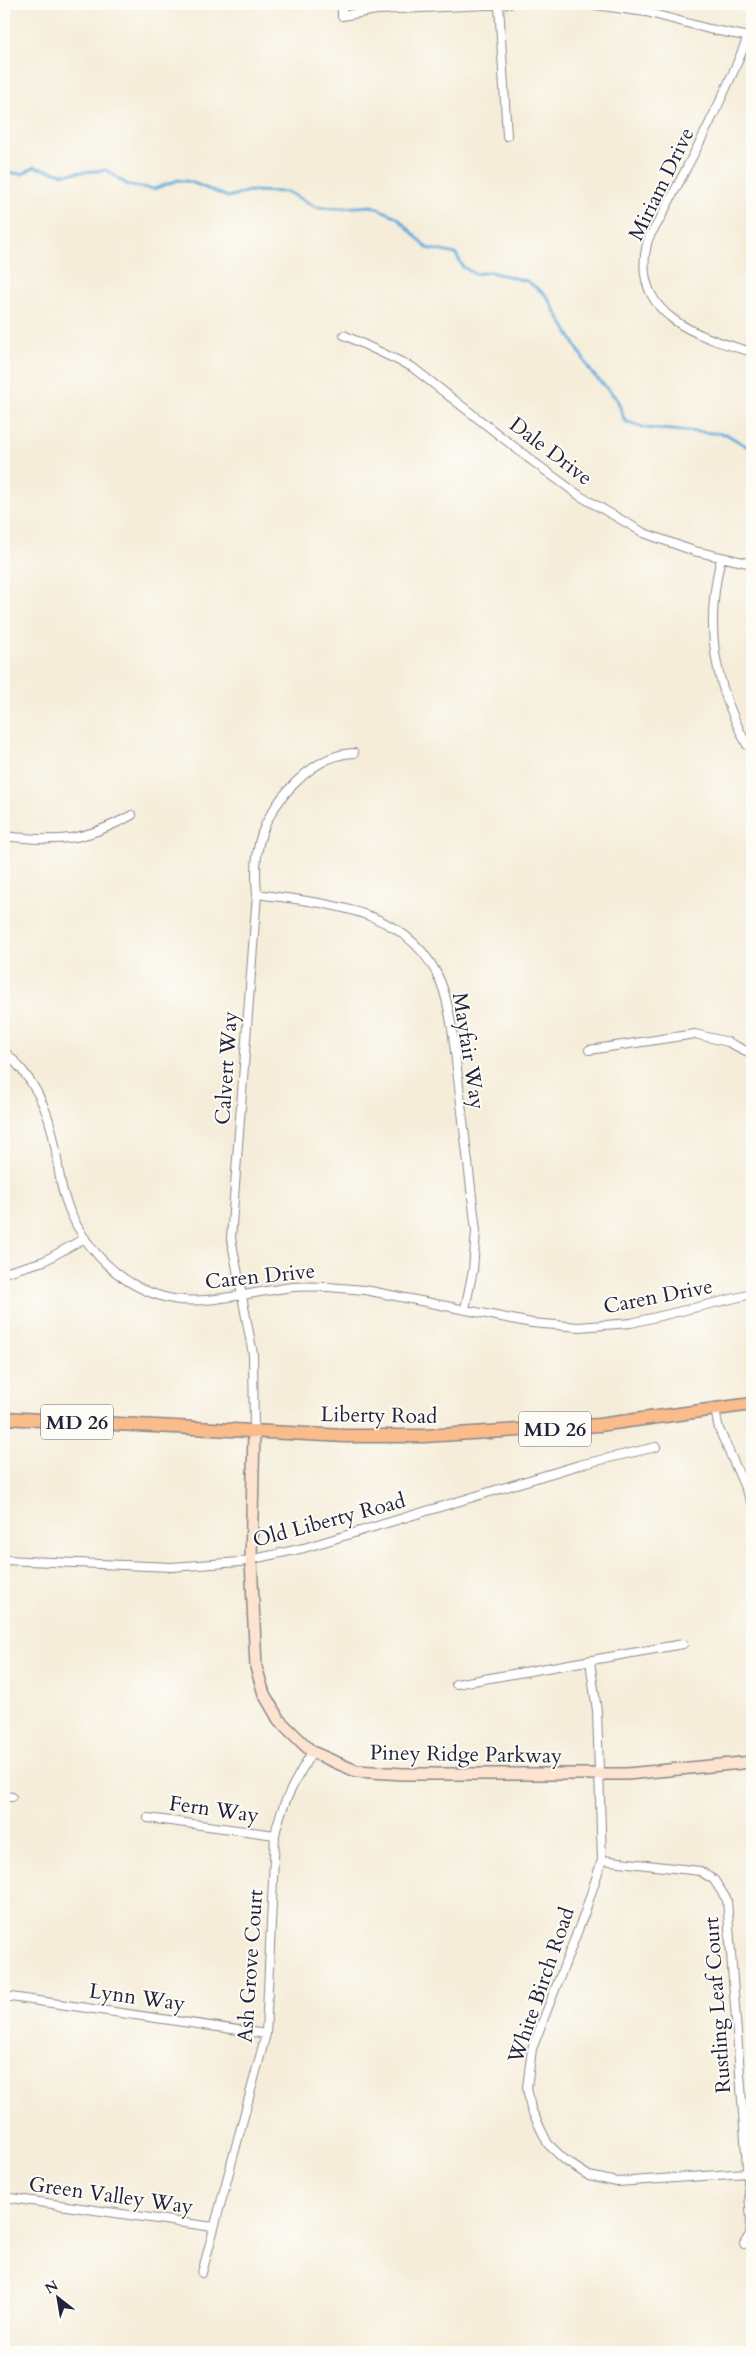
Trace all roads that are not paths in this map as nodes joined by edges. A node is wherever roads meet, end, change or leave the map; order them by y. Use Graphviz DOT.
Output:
graph roads {
  1 [pos="342,4"];
  2 [pos="510,4"];
  3 [pos="588,4"];
  4 [pos="648,4"];
  5 [pos="499,5"];
  6 [pos="646,12"];
  7 [pos="750,37"];
  8 [pos="507,136"];
  9 [pos="344,335"];
  10 [pos="752,352"];
  11 [pos="721,558"];
  12 [pos="752,564"];
  13 [pos="747,745"];
  14 [pos="354,754"];
  15 [pos="132,815"];
  16 [pos="4,836"];
  17 [pos="257,894"];
  18 [pos="589,1050"];
  19 [pos="4,1051"];
  20 [pos="752,1054"];
  21 [pos="85,1238"];
  22 [pos="4,1272"];
  23 [pos="241,1293"];
  24 [pos="752,1294"];
  25 [pos="465,1309"];
  26 [pos="752,1404"];
  27 [pos="716,1410"];
  28 [pos="4,1418"];
  29 [pos="254,1431"];
  30 [pos="656,1446"];
  31 [pos="752,1503"];
  32 [pos="4,1560"];
  33 [pos="251,1560"];
  34 [pos="682,1644"];
  35 [pos="590,1661"];
  36 [pos="456,1684"];
  37 [pos="312,1752"];
  38 [pos="752,1762"];
  39 [pos="599,1774"];
  40 [pos="148,1818"];
  41 [pos="275,1835"];
  42 [pos="602,1860"];
  43 [pos="4,1996"];
  44 [pos="266,2034"];
  45 [pos="747,2173"];
  46 [pos="4,2197"];
  47 [pos="213,2227"];
  48 [pos="744,2244"];
  49 [pos="202,2273"];
  1 -- 5 [label="street"];
  2 -- 5 [label="street"];
  3 -- 6 [label="street"];
  4 -- 6 [label="street"];
  5 -- 8 [label="street"];
  6 -- 7 [label="street"];
  7 -- 10 [label="street, Miriam Drive"];
  9 -- 11 [label="street, Dale Drive"];
  11 -- 12 [label="street, Dale Drive"];
  11 -- 13 [label="street"];
  14 -- 17 [label="street, Calvert Way"];
  15 -- 16 [label="street"];
  17 -- 23 [label="street, Calvert Way"];
  17 -- 25 [label="street, Mayfair Way"];
  18 -- 20 [label="street"];
  19 -- 21 [label="street, Caren Drive"];
  21 -- 22 [label="street"];
  21 -- 23 [label="street, Caren Drive"];
  23 -- 25 [label="street, Caren Drive"];
  23 -- 29 [label="street, Calvert Way"];
  24 -- 25 [label="street, Caren Drive"];
  26 -- 27 [label="main road, Liberty Road / MD 26"];
  27 -- 29 [label="main road, Liberty Road / MD 26"];
  27 -- 31 [label="street"];
  28 -- 29 [label="main road, Liberty Road / MD 26"];
  29 -- 33 [label="street, Piney Ridge Parkway"];
  30 -- 33 [label="street, Old Liberty Road"];
  32 -- 33 [label="street, Old Liberty Road"];
  33 -- 37 [label="street, Piney Ridge Parkway"];
  34 -- 35 [label="street"];
  35 -- 36 [label="street"];
  35 -- 39 [label="street, White Birch Road"];
  37 -- 39 [label="street, Piney Ridge Parkway"];
  37 -- 41 [label="street, Ash Grove Court"];
  38 -- 39 [label="street, Piney Ridge Parkway"];
  39 -- 42 [label="street, White Birch Road"];
  40 -- 41 [label="street, Fern Way"];
  41 -- 44 [label="street, Ash Grove Court"];
  42 -- 45 [label="street, Rustling Leaf Court"];
  42 -- 45 [label="street, White Birch Road"];
  43 -- 44 [label="street, Lynn Way"];
  44 -- 47 [label="street, Ash Grove Court"];
  45 -- 48 [label="street, Rustling Leaf Court"];
  46 -- 47 [label="street, Green Valley Way"];
  47 -- 49 [label="street, Ash Grove Court"];
}
